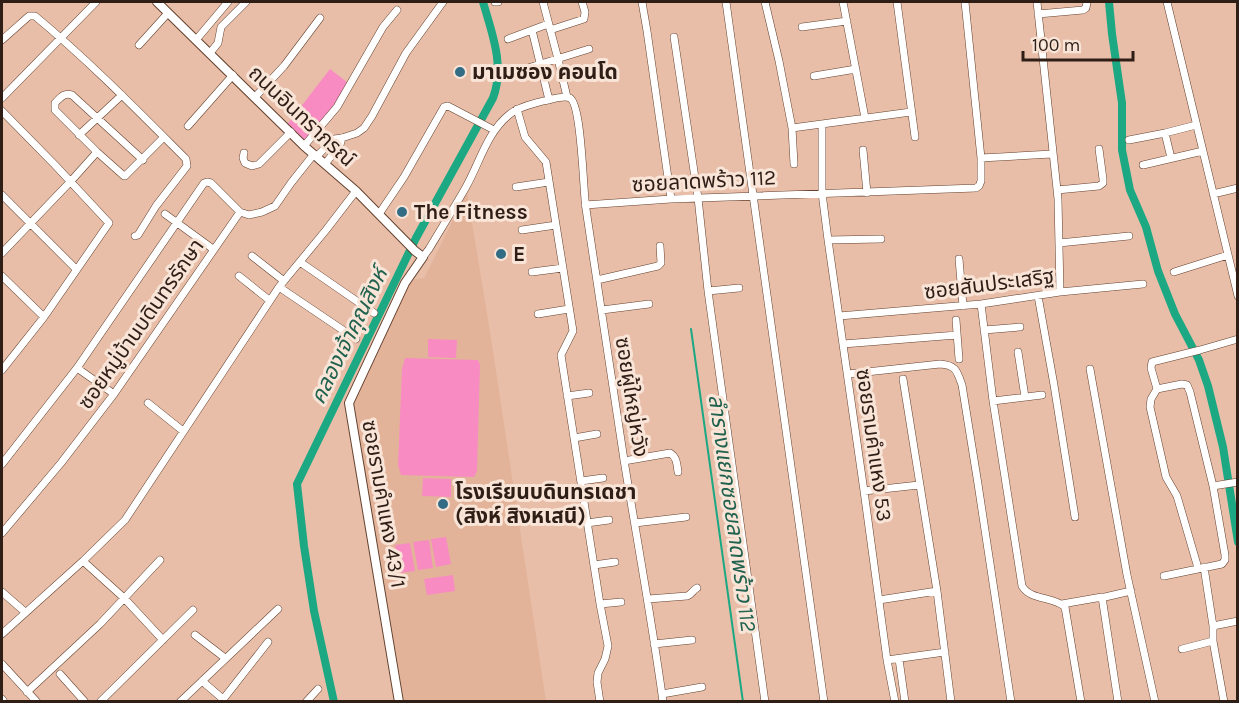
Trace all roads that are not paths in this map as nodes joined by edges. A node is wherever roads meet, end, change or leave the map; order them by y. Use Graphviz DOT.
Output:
graph roads {
  1 [pos="96,2"];
  2 [pos="157,2"];
  3 [pos="228,2"];
  4 [pos="246,2"];
  5 [pos="443,2"];
  6 [pos="543,2"];
  7 [pos="582,2"];
  8 [pos="642,2"];
  9 [pos="726,2"];
  10 [pos="765,2"];
  11 [pos="843,2"];
  12 [pos="897,2"];
  13 [pos="965,2"];
  14 [pos="1037,2"];
  15 [pos="1087,2"];
  16 [pos="1167,2"];
  17 [pos="397,10"];
  18 [pos="168,13"];
  19 [pos="1038,14"];
  20 [pos="320,18"];
  21 [pos="847,21"];
  22 [pos="549,27"];
  23 [pos="802,27"];
  24 [pos="532,30"];
  25 [pos="674,37"];
  26 [pos="61,38"];
  27 [pos="508,39"];
  28 [pos="2,40"];
  29 [pos="196,40"];
  30 [pos="140,45"];
  31 [pos="589,49"];
  32 [pos="210,53"];
  33 [pos="558,59"];
  34 [pos="540,64"];
  35 [pos="856,69"];
  36 [pos="515,72"];
  37 [pos="233,75"];
  38 [pos="814,76"];
  39 [pos="122,95"];
  40 [pos="255,97"];
  41 [pos="567,97"];
  42 [pos="2,98"];
  43 [pos="549,100"];
  44 [pos="517,109"];
  45 [pos="2,111"];
  46 [pos="911,112"];
  47 [pos="97,118"];
  48 [pos="865,118"];
  49 [pos="822,124"];
  50 [pos="1196,125"];
  51 [pos="188,126"];
  52 [pos="792,128"];
  53 [pos="494,130"];
  54 [pos="291,132"];
  55 [pos="1165,133"];
  56 [pos="80,135"];
  57 [pos="164,137"];
  58 [pos="915,137"];
  59 [pos="342,138"];
  60 [pos="1129,140"];
  61 [pos="304,146"];
  62 [pos="1099,149"];
  63 [pos="863,150"];
  64 [pos="1203,151"];
  65 [pos="97,152"];
  66 [pos="244,153"];
  67 [pos="1052,154"];
  68 [pos="315,155"];
  69 [pos="981,158"];
  70 [pos="1171,158"];
  71 [pos="143,160"];
  72 [pos="325,164"];
  73 [pos="794,164"];
  74 [pos="1143,165"];
  75 [pos="71,182"];
  76 [pos="549,182"];
  77 [pos="516,187"];
  78 [pos="1238,188"];
  79 [pos="1057,190"];
  80 [pos="356,191"];
  81 [pos="822,193"];
  82 [pos="867,193"];
  83 [pos="1213,194"];
  84 [pos="2,195"];
  85 [pos="753,196"];
  86 [pos="698,198"];
  87 [pos="671,199"];
  88 [pos="585,205"];
  89 [pos="240,212"];
  90 [pos="165,214"];
  91 [pos="379,214"];
  92 [pos="178,223"];
  93 [pos="30,224"];
  94 [pos="556,225"];
  95 [pos="522,230"];
  96 [pos="135,236"];
  97 [pos="1129,236"];
  98 [pos="828,240"];
  99 [pos="880,240"];
  100 [pos="1059,243"];
  101 [pos="660,246"];
  102 [pos="213,249"];
  103 [pos="2,253"];
  104 [pos="1228,255"];
  105 [pos="252,256"];
  106 [pos="423,257"];
  107 [pos="959,259"];
  108 [pos="300,262"];
  109 [pos="563,268"];
  110 [pos="76,269"];
  111 [pos="531,272"];
  112 [pos="1174,273"];
  113 [pos="239,276"];
  114 [pos="2,277"];
  115 [pos="597,280"];
  116 [pos="281,284"];
  117 [pos="1143,284"];
  118 [pos="740,288"];
  119 [pos="708,291"];
  120 [pos="1060,292"];
  121 [pos="1038,296"];
  122 [pos="1238,296"];
  123 [pos="269,300"];
  124 [pos="649,304"];
  125 [pos="981,304"];
  126 [pos="963,306"];
  127 [pos="569,309"];
  128 [pos="602,310"];
  129 [pos="374,313"];
  130 [pos="538,314"];
  131 [pos="839,316"];
  132 [pos="44,317"];
  133 [pos="956,320"];
  134 [pos="1020,327"];
  135 [pos="984,330"];
  136 [pos="957,335"];
  137 [pos="356,339"];
  138 [pos="1238,339"];
  139 [pos="843,344"];
  140 [pos="1018,352"];
  141 [pos="959,359"];
  142 [pos="77,368"];
  143 [pos="1090,369"];
  144 [pos="2,370"];
  145 [pos="848,374"];
  146 [pos="903,379"];
  147 [pos="1157,389"];
  148 [pos="589,393"];
  149 [pos="114,394"];
  150 [pos="1042,395"];
  151 [pos="567,396"];
  152 [pos="1025,397"];
  153 [pos="993,401"];
  154 [pos="148,403"];
  155 [pos="183,431"];
  156 [pos="597,434"];
  157 [pos="574,438"];
  158 [pos="624,461"];
  159 [pos="2,464"];
  160 [pos="678,472"];
  161 [pos="603,478"];
  162 [pos="580,481"];
  163 [pos="1237,482"];
  164 [pos="919,484"];
  165 [pos="1213,486"];
  166 [pos="864,491"];
  167 [pos="686,517"];
  168 [pos="1075,517"];
  169 [pos="609,520"];
  170 [pos="587,523"];
  171 [pos="635,523"];
  172 [pos="2,533"];
  173 [pos="160,560"];
  174 [pos="83,561"];
  175 [pos="615,561"];
  176 [pos="594,565"];
  177 [pos="1201,568"];
  178 [pos="1164,576"];
  179 [pos="697,588"];
  180 [pos="937,591"];
  181 [pos="1131,591"];
  182 [pos="2,592"];
  183 [pos="1105,597"];
  184 [pos="124,598"];
  185 [pos="648,599"];
  186 [pos="879,600"];
  187 [pos="621,602"];
  188 [pos="600,604"];
  189 [pos="1062,604"];
  190 [pos="278,609"];
  191 [pos="193,610"];
  192 [pos="25,612"];
  193 [pos="1238,621"];
  194 [pos="1213,626"];
  195 [pos="2,634"];
  196 [pos="195,635"];
  197 [pos="163,640"];
  198 [pos="692,640"];
  199 [pos="1213,641"];
  200 [pos="268,642"];
  201 [pos="654,644"];
  202 [pos="1182,649"];
  203 [pos="945,652"];
  204 [pos="225,658"];
  205 [pos="899,659"];
  206 [pos="887,660"];
  207 [pos="2,664"];
  208 [pos="60,674"];
  209 [pos="201,681"];
  210 [pos="702,687"];
  211 [pos="318,689"];
  212 [pos="27,692"];
  213 [pos="662,698"];
  214 [pos="222,700"];
  215 [pos="37,702"];
  216 [pos="85,702"];
  217 [pos="99,702"];
  218 [pos="180,702"];
  219 [pos="306,702"];
  220 [pos="399,702"];
  221 [pos="600,702"];
  222 [pos="765,702"];
  223 [pos="824,702"];
  224 [pos="895,702"];
  225 [pos="905,702"];
  226 [pos="951,702"];
  227 [pos="1011,702"];
  228 [pos="1081,702"];
  229 [pos="1118,702"];
  230 [pos="1155,702"];
  231 [pos="1224,702"];
  1 -- 26 [label="street"];
  2 -- 18 [label="street, ถนนอินทราภรณ์"];
  3 -- 29 [label="street"];
  4 -- 32 [label="street"];
  5 -- 59 [label="street"];
  6 -- 22 [label="street"];
  7 -- 22 [label="street"];
  8 -- 87 [label="street"];
  9 -- 85 [label="street"];
  10 -- 52 [label="street"];
  11 -- 21 [label="street"];
  12 -- 46 [label="street"];
  13 -- 69 [label="street, ซอยลาดพร้าว 112"];
  14 -- 19 [label="street"];
  15 -- 19 [label="street"];
  16 -- 50 [label="street"];
  17 -- 61 [label="street"];
  18 -- 29 [label="street, ถนนอินทราภรณ์"];
  18 -- 30 [label="street"];
  19 -- 67 [label="street"];
  20 -- 40 [label="street"];
  21 -- 23 [label="street"];
  21 -- 35 [label="street"];
  22 -- 24 [label="street"];
  22 -- 33 [label="street"];
  24 -- 27 [label="street"];
  24 -- 34 [label="street"];
  25 -- 86 [label="street"];
  26 -- 28 [label="street"];
  26 -- 39 [label="street"];
  26 -- 42 [label="street"];
  29 -- 32 [label="street, ถนนอินทราภรณ์"];
  31 -- 33 [label="street"];
  32 -- 37 [label="street, ถนนอินทราภรณ์"];
  33 -- 34 [label="street"];
  33 -- 41 [label="street"];
  34 -- 36 [label="street"];
  34 -- 43 [label="street"];
  35 -- 38 [label="street"];
  35 -- 48 [label="street"];
  37 -- 40 [label="street, ถนนอินทราภรณ์"];
  37 -- 51 [label="street"];
  39 -- 47 [label="street"];
  39 -- 57 [label="street"];
  40 -- 54 [label="street, ถนนอินทราภรณ์"];
  41 -- 43 [label="street"];
  41 -- 88 [label="street"];
  43 -- 44 [label="street"];
  44 -- 53 [label="street"];
  44 -- 76 [label="street"];
  45 -- 75 [label="street"];
  46 -- 48 [label="street"];
  46 -- 58 [label="street"];
  47 -- 56 [label="street"];
  47 -- 56 [label="street"];
  47 -- 71 [label="street"];
  48 -- 49 [label="street"];
  49 -- 52 [label="street"];
  49 -- 81 [label="street, ซอยรามคำแหง 53"];
  50 -- 55 [label="street"];
  50 -- 64 [label="street"];
  52 -- 73 [label="street"];
  53 -- 91 [label="street"];
  53 -- 106 [label="street"];
  54 -- 61 [label="street, ถนนอินทราภรณ์"];
  54 -- 66 [label="street"];
  55 -- 60 [label="street"];
  55 -- 70 [label="street"];
  56 -- 65 [label="street"];
  57 -- 71 [label="street"];
  57 -- 96 [label="street"];
  59 -- 68 [label="street"];
  59 -- 72 [label="street"];
  61 -- 68 [label="street, ถนนอินทราภรณ์"];
  62 -- 79 [label="street"];
  63 -- 82 [label="street"];
  64 -- 70 [label="street"];
  64 -- 83 [label="street"];
  65 -- 71 [label="street"];
  65 -- 75 [label="street"];
  67 -- 69 [label="street"];
  67 -- 79 [label="street"];
  68 -- 72 [label="street, ถนนอินทราภรณ์"];
  68 -- 89 [label="street"];
  69 -- 82 [label="street, ซอยลาดพร้าว 112"];
  70 -- 74 [label="street"];
  72 -- 80 [label="street, ถนนอินทราภรณ์"];
  75 -- 93 [label="street"];
  75 -- 110 [label="street"];
  76 -- 77 [label="street"];
  76 -- 94 [label="street"];
  78 -- 83 [label="street"];
  79 -- 100 [label="street"];
  80 -- 91 [label="street, ถนนอินทราภรณ์"];
  80 -- 108 [label="street"];
  81 -- 82 [label="street, ซอยลาดพร้าว 112"];
  81 -- 85 [label="street, ซอยลาดพร้าว 112"];
  81 -- 98 [label="street, ซอยรามคำแหง 53"];
  83 -- 104 [label="street"];
  84 -- 93 [label="street"];
  85 -- 86 [label="street, ซอยลาดพร้าว 112"];
  85 -- 223 [label="street"];
  86 -- 87 [label="street, ซอยลาดพร้าว 112"];
  86 -- 119 [label="street"];
  87 -- 88 [label="street, ซอยลาดพร้าว 112"];
  88 -- 115 [label="street, ซอยผู้ใหญ่หวัง"];
  89 -- 92 [label="street"];
  89 -- 102 [label="street, ซอยหมู่บ้านบดินทรรักษา"];
  90 -- 92 [label="street"];
  91 -- 106 [label="street, ถนนอินทราภรณ์"];
  92 -- 102 [label="street"];
  92 -- 142 [label="street"];
  93 -- 103 [label="street"];
  93 -- 110 [label="street"];
  94 -- 95 [label="street"];
  94 -- 109 [label="street"];
  97 -- 100 [label="street"];
  98 -- 99 [label="street"];
  98 -- 131 [label="street, ซอยรามคำแหง 53"];
  100 -- 120 [label="street"];
  101 -- 115 [label="street"];
  102 -- 149 [label="street, ซอยหมู่บ้านบดินทรรักษา"];
  104 -- 112 [label="street"];
  104 -- 122 [label="street"];
  105 -- 116 [label="street"];
  106 -- 220 [label="street, ซอยรามคำแหง 43/1"];
  107 -- 126 [label="street"];
  108 -- 116 [label="street"];
  108 -- 129 [label="street"];
  109 -- 111 [label="street"];
  109 -- 127 [label="street"];
  110 -- 132 [label="street"];
  113 -- 123 [label="street"];
  114 -- 132 [label="street"];
  115 -- 128 [label="street, ซอยผู้ใหญ่หวัง"];
  116 -- 123 [label="street"];
  116 -- 137 [label="street"];
  117 -- 120 [label="street, ซอยสันประเสริฐ"];
  118 -- 119 [label="street"];
  119 -- 222 [label="street"];
  120 -- 121 [label="street, ซอยสันประเสริฐ"];
  121 -- 125 [label="street, ซอยสันประเสริฐ"];
  121 -- 168 [label="street"];
  123 -- 155 [label="street"];
  124 -- 128 [label="street"];
  125 -- 126 [label="street, ซอยสันประเสริฐ"];
  125 -- 135 [label="street"];
  126 -- 131 [label="street, ซอยสันประเสริฐ"];
  127 -- 130 [label="street"];
  127 -- 151 [label="street"];
  128 -- 158 [label="street, ซอยผู้ใหญ่หวัง"];
  131 -- 139 [label="street, ซอยรามคำแหง 53"];
  132 -- 144 [label="street"];
  133 -- 136 [label="street"];
  134 -- 135 [label="street"];
  135 -- 153 [label="street"];
  136 -- 139 [label="street"];
  136 -- 141 [label="street"];
  138 -- 147 [label="street"];
  139 -- 145 [label="street, ซอยรามคำแหง 53"];
  140 -- 152 [label="street"];
  142 -- 149 [label="street"];
  142 -- 159 [label="street"];
  143 -- 181 [label="street"];
  145 -- 166 [label="street, ซอยรามคำแหง 53"];
  145 -- 227 [label="street"];
  146 -- 164 [label="street"];
  147 -- 165 [label="street"];
  147 -- 177 [label="street"];
  148 -- 151 [label="street"];
  149 -- 172 [label="street, ซอยหมู่บ้านบดินทรรักษา"];
  150 -- 152 [label="street"];
  151 -- 157 [label="street"];
  152 -- 153 [label="street"];
  153 -- 189 [label="street"];
  154 -- 155 [label="street"];
  155 -- 174 [label="street"];
  156 -- 157 [label="street"];
  157 -- 162 [label="street"];
  158 -- 160 [label="street"];
  158 -- 171 [label="street, ซอยผู้ใหญ่หวัง"];
  161 -- 162 [label="street"];
  162 -- 170 [label="street"];
  163 -- 165 [label="street"];
  164 -- 166 [label="street"];
  164 -- 180 [label="street"];
  165 -- 177 [label="street"];
  166 -- 186 [label="street, ซอยรามคำแหง 53"];
  167 -- 171 [label="street"];
  169 -- 170 [label="street"];
  170 -- 176 [label="street"];
  171 -- 185 [label="street, ซอยผู้ใหญ่หวัง"];
  173 -- 184 [label="street"];
  174 -- 184 [label="street"];
  174 -- 192 [label="street"];
  175 -- 176 [label="street"];
  176 -- 188 [label="street"];
  177 -- 178 [label="street"];
  177 -- 194 [label="street"];
  179 -- 185 [label="street"];
  180 -- 186 [label="street"];
  180 -- 203 [label="street"];
  181 -- 183 [label="street"];
  181 -- 230 [label="street"];
  182 -- 192 [label="street"];
  184 -- 197 [label="street"];
  184 -- 212 [label="street"];
  185 -- 201 [label="street, ซอยผู้ใหญ่หวัง"];
  186 -- 206 [label="street, ซอยรามคำแหง 53"];
  187 -- 188 [label="street"];
  188 -- 221 [label="street"];
  189 -- 228 [label="street"];
  189 -- 229 [label="street"];
  190 -- 204 [label="street"];
  191 -- 197 [label="street"];
  192 -- 195 [label="street"];
  193 -- 194 [label="street"];
  194 -- 199 [label="street"];
  196 -- 204 [label="street"];
  197 -- 217 [label="street"];
  198 -- 201 [label="street"];
  199 -- 202 [label="street"];
  199 -- 231 [label="street"];
  200 -- 214 [label="street"];
  201 -- 213 [label="street, ซอยผู้ใหญ่หวัง"];
  203 -- 205 [label="street"];
  203 -- 226 [label="street"];
  204 -- 209 [label="street"];
  205 -- 206 [label="street"];
  205 -- 225 [label="street"];
  206 -- 224 [label="street, ซอยรามคำแหง 53"];
  207 -- 212 [label="street"];
  208 -- 216 [label="street"];
  209 -- 214 [label="street"];
  209 -- 218 [label="street"];
  210 -- 213 [label="street"];
  211 -- 219 [label="street"];
  212 -- 215 [label="street"];
}
